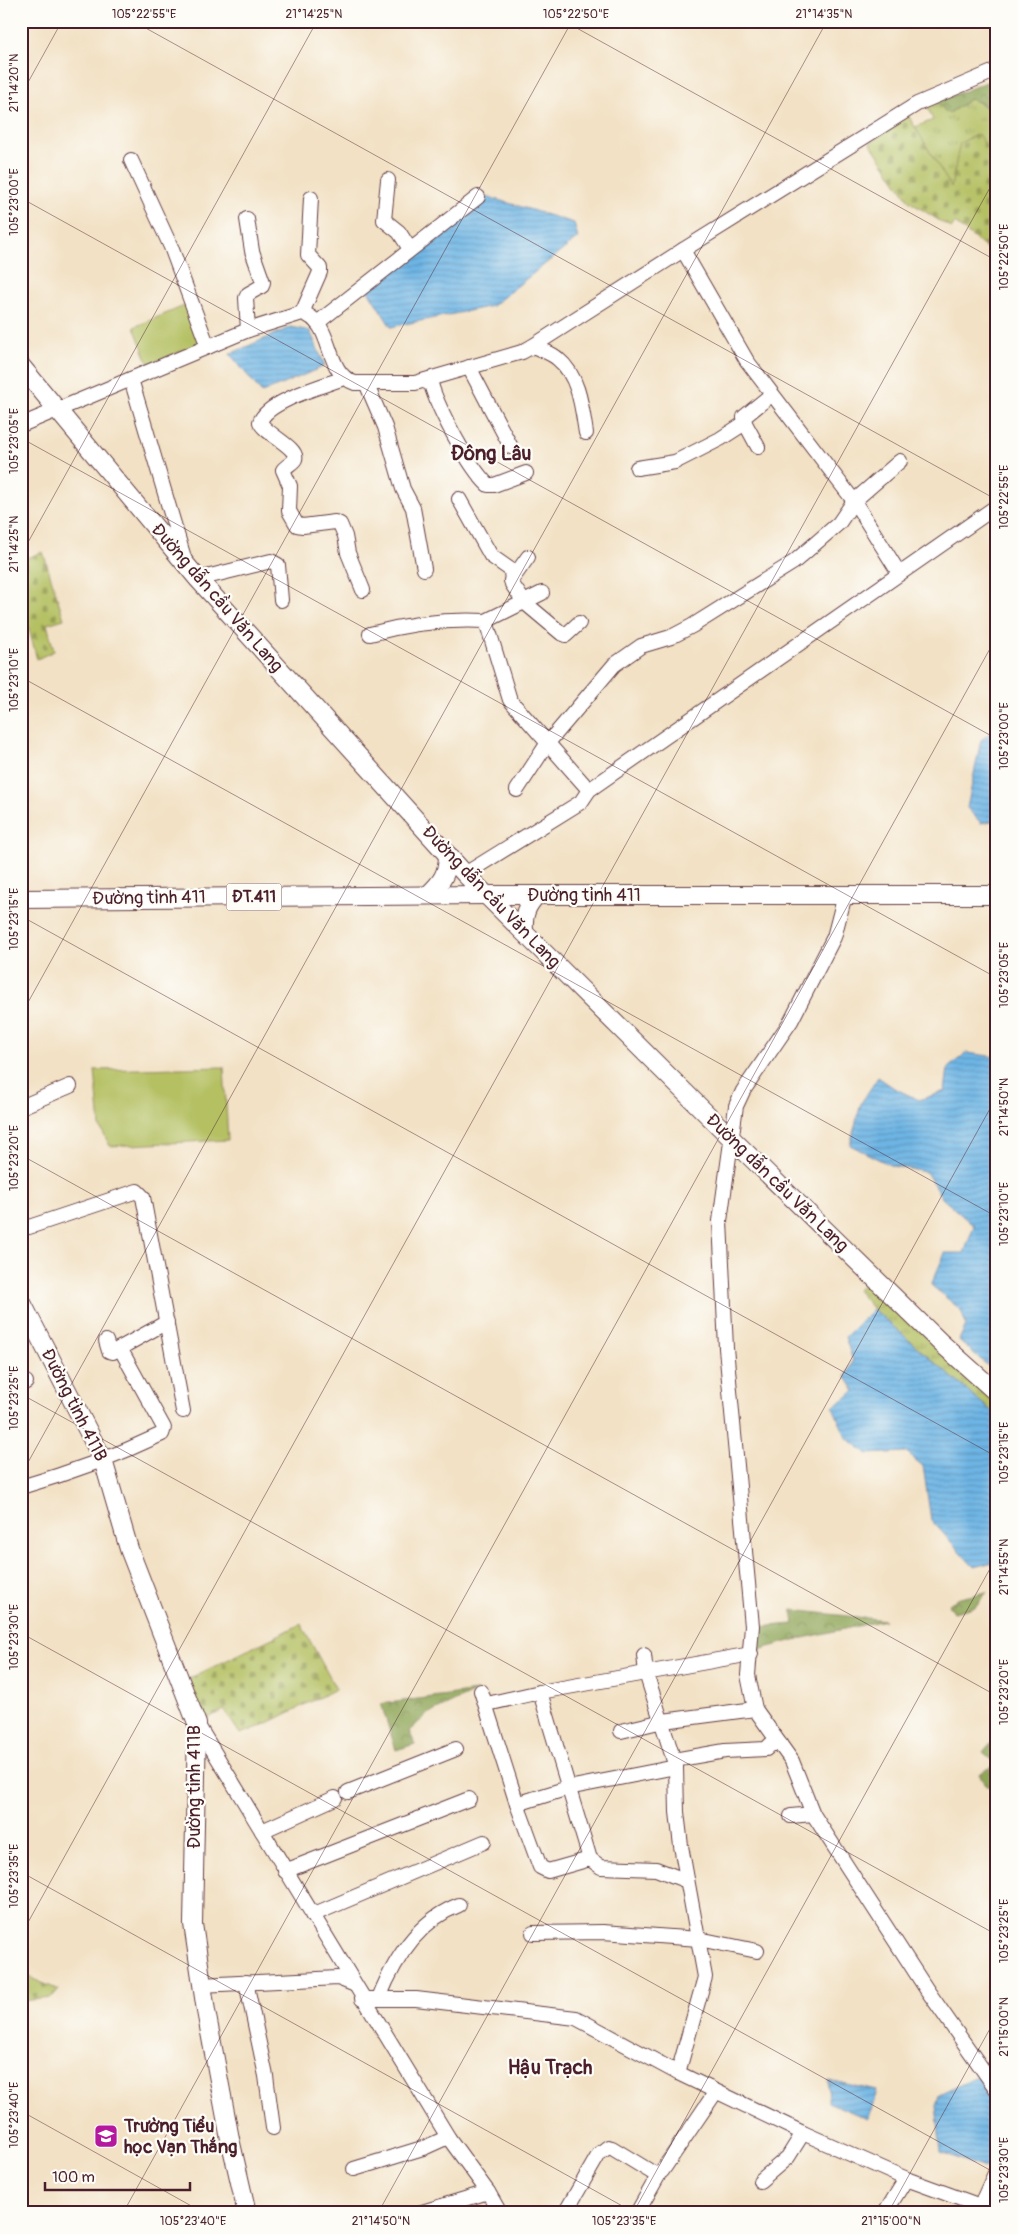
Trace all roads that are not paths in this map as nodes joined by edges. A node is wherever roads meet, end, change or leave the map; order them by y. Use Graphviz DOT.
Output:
graph roads {
  1 [pos="997,70"];
  2 [pos="131,160"];
  3 [pos="388,180"];
  4 [pos="478,197"];
  5 [pos="311,198"];
  6 [pos="247,218"];
  7 [pos="410,249"];
  8 [pos="683,250"];
  9 [pos="302,313"];
  10 [pos="317,323"];
  11 [pos="248,330"];
  12 [pos="533,346"];
  13 [pos="208,347"];
  14 [pos="21,366"];
  15 [pos="469,368"];
  16 [pos="344,378"];
  17 [pos="131,379"];
  18 [pos="424,381"];
  19 [pos="366,383"];
  20 [pos="771,395"];
  21 [pos="57,411"];
  22 [pos="745,423"];
  23 [pos="21,425"];
  24 [pos="586,433"];
  25 [pos="511,447"];
  26 [pos="758,447"];
  27 [pos="900,461"];
  28 [pos="636,468"];
  29 [pos="526,473"];
  30 [pos="459,500"];
  31 [pos="854,502"];
  32 [pos="997,506"];
  33 [pos="528,557"];
  34 [pos="186,565"];
  35 [pos="424,569"];
  36 [pos="899,573"];
  37 [pos="198,580"];
  38 [pos="511,581"];
  39 [pos="364,590"];
  40 [pos="542,592"];
  41 [pos="281,600"];
  42 [pos="524,602"];
  43 [pos="486,621"];
  44 [pos="578,623"];
  45 [pos="370,634"];
  46 [pos="546,744"];
  47 [pos="517,790"];
  48 [pos="589,790"];
  49 [pos="448,855"];
  50 [pos="465,874"];
  51 [pos="997,894"];
  52 [pos="428,895"];
  53 [pos="486,895"];
  54 [pos="536,895"];
  55 [pos="845,895"];
  56 [pos="21,899"];
  57 [pos="524,931"];
  58 [pos="70,1086"];
  59 [pos="21,1107"];
  60 [pos="732,1139"];
  61 [pos="21,1222"];
  62 [pos="21,1301"];
  63 [pos="167,1322"];
  64 [pos="106,1341"];
  65 [pos="120,1348"];
  66 [pos="997,1393"];
  67 [pos="183,1411"];
  68 [pos="103,1460"];
  69 [pos="21,1487"];
  70 [pos="751,1654"];
  71 [pos="644,1655"];
  72 [pos="646,1673"];
  73 [pos="540,1692"];
  74 [pos="754,1709"];
  75 [pos="663,1722"];
  76 [pos="197,1724"];
  77 [pos="621,1731"];
  78 [pos="780,1744"];
  79 [pos="456,1749"];
  80 [pos="675,1763"];
  81 [pos="568,1788"];
  82 [pos="469,1799"];
  83 [pos="517,1804"];
  84 [pos="813,1814"];
  85 [pos="791,1816"];
  86 [pos="262,1831"];
  87 [pos="484,1842"];
  88 [pos="590,1859"];
  89 [pos="285,1871"];
  90 [pos="687,1881"];
  91 [pos="459,1905"];
  92 [pos="312,1915"];
  93 [pos="533,1933"];
  94 [pos="699,1939"];
  95 [pos="757,1951"];
  96 [pos="246,1982"];
  97 [pos="353,1984"];
  98 [pos="201,1985"];
  99 [pos="379,1998"];
  100 [pos="362,1999"];
  101 [pos="678,2073"];
  102 [pos="997,2090"];
  103 [pos="715,2092"];
  104 [pos="273,2128"];
  105 [pos="802,2133"];
  106 [pos="448,2137"];
  107 [pos="354,2169"];
  108 [pos="997,2169"];
  109 [pos="662,2171"];
  110 [pos="906,2179"];
  111 [pos="760,2181"];
  112 [pos="488,2192"];
  113 [pos="470,2198"];
  114 [pos="979,2210"];
  115 [pos="997,2212"];
  116 [pos="247,2213"];
  117 [pos="419,2213"];
  118 [pos="470,2213"];
  119 [pos="500,2213"];
  120 [pos="565,2213"];
  121 [pos="638,2213"];
  122 [pos="886,2213"];
  1 -- 8 [label="street"];
  2 -- 13 [label="street"];
  3 -- 7 [label="street"];
  4 -- 7 [label="street"];
  5 -- 9 [label="street"];
  6 -- 11 [label="street"];
  7 -- 10 [label="street"];
  8 -- 12 [label="street"];
  8 -- 20 [label="street"];
  9 -- 10 [label="street"];
  9 -- 11 [label="street"];
  10 -- 16 [label="street"];
  11 -- 13 [label="street"];
  12 -- 15 [label="street"];
  12 -- 24 [label="street"];
  13 -- 17 [label="street"];
  14 -- 21 [label="main road, Đường dẫn cầu Văn Lang"];
  15 -- 18 [label="street"];
  15 -- 25 [label="street"];
  16 -- 19 [label="street"];
  16 -- 39 [label="street"];
  17 -- 21 [label="street"];
  17 -- 34 [label="street"];
  18 -- 19 [label="street"];
  18 -- 29 [label="street"];
  19 -- 35 [label="street"];
  20 -- 22 [label="street"];
  20 -- 31 [label="street"];
  21 -- 23 [label="street"];
  21 -- 34 [label="main road, Đường dẫn cầu Văn Lang"];
  22 -- 26 [label="street"];
  22 -- 28 [label="street"];
  27 -- 31 [label="street"];
  30 -- 38 [label="street"];
  31 -- 36 [label="street"];
  31 -- 46 [label="street"];
  32 -- 36 [label="street"];
  33 -- 38 [label="street"];
  34 -- 37 [label="main road, Đường dẫn cầu Văn Lang"];
  36 -- 48 [label="street"];
  37 -- 41 [label="street"];
  37 -- 49 [label="main road, Đường dẫn cầu Văn Lang"];
  38 -- 42 [label="street"];
  40 -- 42 [label="street"];
  42 -- 43 [label="street"];
  42 -- 44 [label="street"];
  43 -- 45 [label="street"];
  43 -- 46 [label="street"];
  46 -- 47 [label="street"];
  46 -- 48 [label="street"];
  48 -- 50 [label="street"];
  49 -- 50 [label="main road, Đường dẫn cầu Văn Lang"];
  49 -- 52 [label="main road"];
  50 -- 53 [label="main road, Đường dẫn cầu Văn Lang"];
  51 -- 55 [label="main road, Đường tỉnh 411 / ĐT.411"];
  52 -- 53 [label="main road, Đường tỉnh 411 / ĐT.411"];
  52 -- 56 [label="main road, Đường tỉnh 411 / ĐT.411"];
  53 -- 54 [label="main road, Đường tỉnh 411 / ĐT.411"];
  53 -- 57 [label="main road, Đường dẫn cầu Văn Lang"];
  54 -- 55 [label="main road, Đường tỉnh 411 / ĐT.411"];
  54 -- 57 [label="main road"];
  55 -- 60 [label="street"];
  57 -- 60 [label="main road, Đường dẫn cầu Văn Lang"];
  58 -- 59 [label="street"];
  60 -- 66 [label="main road, Đường dẫn cầu Văn Lang"];
  60 -- 70 [label="street"];
  61 -- 63 [label="street"];
  62 -- 68 [label="main road, Đường tỉnh 411B"];
  63 -- 65 [label="street"];
  63 -- 67 [label="street"];
  64 -- 65 [label="street"];
  65 -- 68 [label="street"];
  68 -- 69 [label="street"];
  68 -- 76 [label="main road, Đường tỉnh 411B"];
  70 -- 72 [label="street"];
  70 -- 74 [label="street"];
  71 -- 72 [label="street"];
  72 -- 73 [label="street"];
  72 -- 75 [label="street"];
  73 -- 81 [label="street"];
  73 -- 83 [label="street"];
  74 -- 75 [label="street"];
  74 -- 78 [label="street"];
  75 -- 77 [label="street"];
  75 -- 80 [label="street"];
  76 -- 86 [label="street"];
  76 -- 98 [label="main road, Đường tỉnh 411B"];
  78 -- 80 [label="street"];
  78 -- 84 [label="street"];
  79 -- 86 [label="street"];
  80 -- 81 [label="street"];
  80 -- 90 [label="street"];
  81 -- 83 [label="street"];
  81 -- 88 [label="street"];
  82 -- 89 [label="street"];
  83 -- 88 [label="street"];
  84 -- 85 [label="street"];
  84 -- 102 [label="street"];
  86 -- 89 [label="street"];
  87 -- 92 [label="street"];
  88 -- 90 [label="street"];
  89 -- 92 [label="street"];
  90 -- 94 [label="street"];
  91 -- 99 [label="street"];
  92 -- 97 [label="street"];
  93 -- 94 [label="street"];
  94 -- 95 [label="street"];
  94 -- 101 [label="street"];
  96 -- 97 [label="street"];
  96 -- 98 [label="street"];
  96 -- 104 [label="street"];
  97 -- 100 [label="street"];
  98 -- 116 [label="main road, Đường tỉnh 411B"];
  99 -- 100 [label="street"];
  99 -- 101 [label="street"];
  100 -- 106 [label="street"];
  101 -- 103 [label="street"];
  103 -- 105 [label="street"];
  103 -- 109 [label="street"];
  105 -- 110 [label="street"];
  105 -- 111 [label="street"];
  106 -- 107 [label="street"];
  106 -- 112 [label="street"];
  108 -- 114 [label="street"];
  110 -- 114 [label="street"];
  110 -- 122 [label="street"];
  112 -- 113 [label="street"];
  112 -- 119 [label="street"];
  113 -- 117 [label="street"];
  113 -- 118 [label="street"];
  114 -- 115 [label="street"];
  120 -- 121 [label="street"];
}
